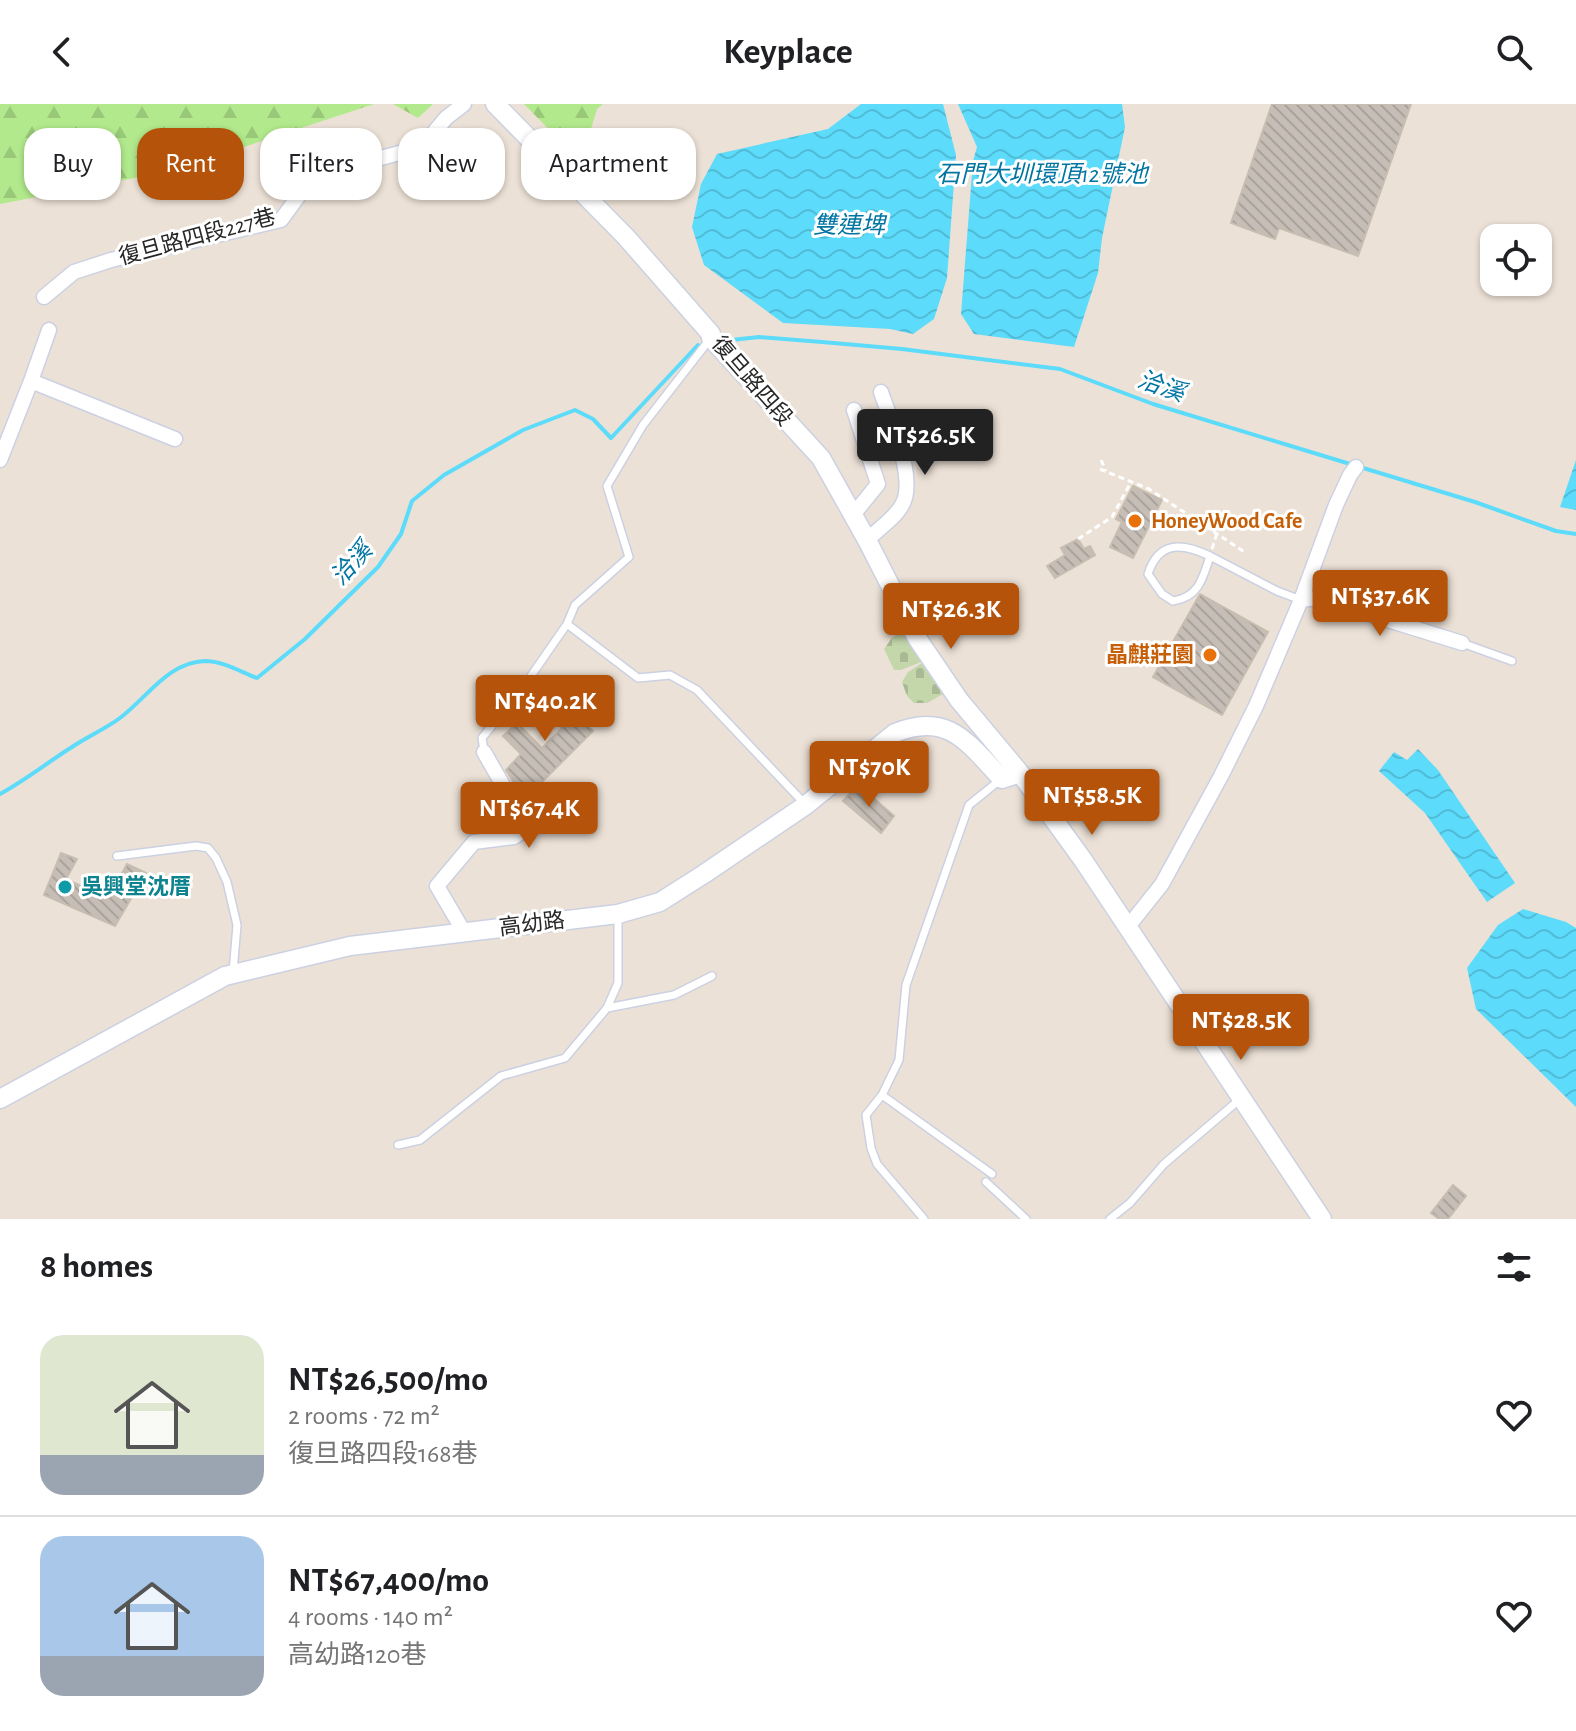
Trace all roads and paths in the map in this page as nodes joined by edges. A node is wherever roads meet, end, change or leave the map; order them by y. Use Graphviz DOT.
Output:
graph roads {
  1 [pos="464,104"];
  2 [pos="495,104"];
  3 [pos="44,297"];
  4 [pos="49,330"];
  5 [pos="711,336"];
  6 [pos="31,381"];
  7 [pos="881,392"];
  8 [pos="854,410"];
  9 [pos="175,439"];
  10 [pos="0,460"];
  11 [pos="1101,460"];
  12 [pos="1356,467"];
  13 [pos="1100,469"];
  14 [pos="1106,472"];
  15 [pos="1131,482"];
  16 [pos="853,515"];
  17 [pos="1078,539"];
  18 [pos="867,540"];
  19 [pos="1246,553"];
  20 [pos="1210,556"];
  21 [pos="1301,600"];
  22 [pos="567,624"];
  23 [pos="1462,643"];
  24 [pos="1512,661"];
  25 [pos="484,752"];
  26 [pos="1011,776"];
  27 [pos="806,805"];
  28 [pos="117,856"];
  29 [pos="618,914"];
  30 [pos="1127,928"];
  31 [pos="464,932"];
  32 [pos="232,975"];
  33 [pos="712,976"];
  34 [pos="607,1008"];
  35 [pos="882,1095"];
  36 [pos="1241,1098"];
  37 [pos="0,1099"];
  38 [pos="398,1145"];
  39 [pos="992,1174"];
  40 [pos="986,1182"];
  41 [pos="924,1219"];
  42 [pos="1026,1219"];
  43 [pos="1110,1219"];
  44 [pos="1322,1219"];
  1 -- 3 [label="street, 復旦路四段227巷"];
  2 -- 5 [label="street, 復旦路四段"];
  4 -- 6 [label="street"];
  5 -- 16 [label="street, 復旦路四段"];
  5 -- 22 [label="lane"];
  6 -- 9 [label="street"];
  6 -- 10 [label="street"];
  7 -- 18 [label="street"];
  8 -- 16 [label="street"];
  11 -- 14 [label="path"];
  12 -- 21 [label="street"];
  13 -- 14 [label="path"];
  14 -- 15 [label="path"];
  15 -- 17 [label="path"];
  15 -- 19 [label="path"];
  16 -- 18 [label="street, 復旦路四段"];
  18 -- 26 [label="street, 復旦路四段"];
  20 -- 20 [label="lane"];
  20 -- 21 [label="lane"];
  21 -- 23 [label="street"];
  21 -- 30 [label="street"];
  22 -- 25 [label="lane"];
  22 -- 27 [label="lane"];
  23 -- 24 [label="lane"];
  25 -- 31 [label="street"];
  26 -- 27 [label="street, 高幼路"];
  26 -- 30 [label="street, 復旦路四段"];
  26 -- 35 [label="lane"];
  27 -- 29 [label="street, 高幼路"];
  28 -- 32 [label="lane"];
  29 -- 31 [label="street, 高幼路"];
  29 -- 34 [label="lane"];
  30 -- 36 [label="street, 復旦路四段"];
  31 -- 32 [label="street, 高幼路"];
  32 -- 37 [label="street, 高幼路"];
  33 -- 34 [label="lane"];
  34 -- 38 [label="lane"];
  35 -- 39 [label="lane"];
  35 -- 41 [label="lane"];
  36 -- 43 [label="lane"];
  36 -- 44 [label="street, 復旦路四段"];
  40 -- 42 [label="lane"];
}
